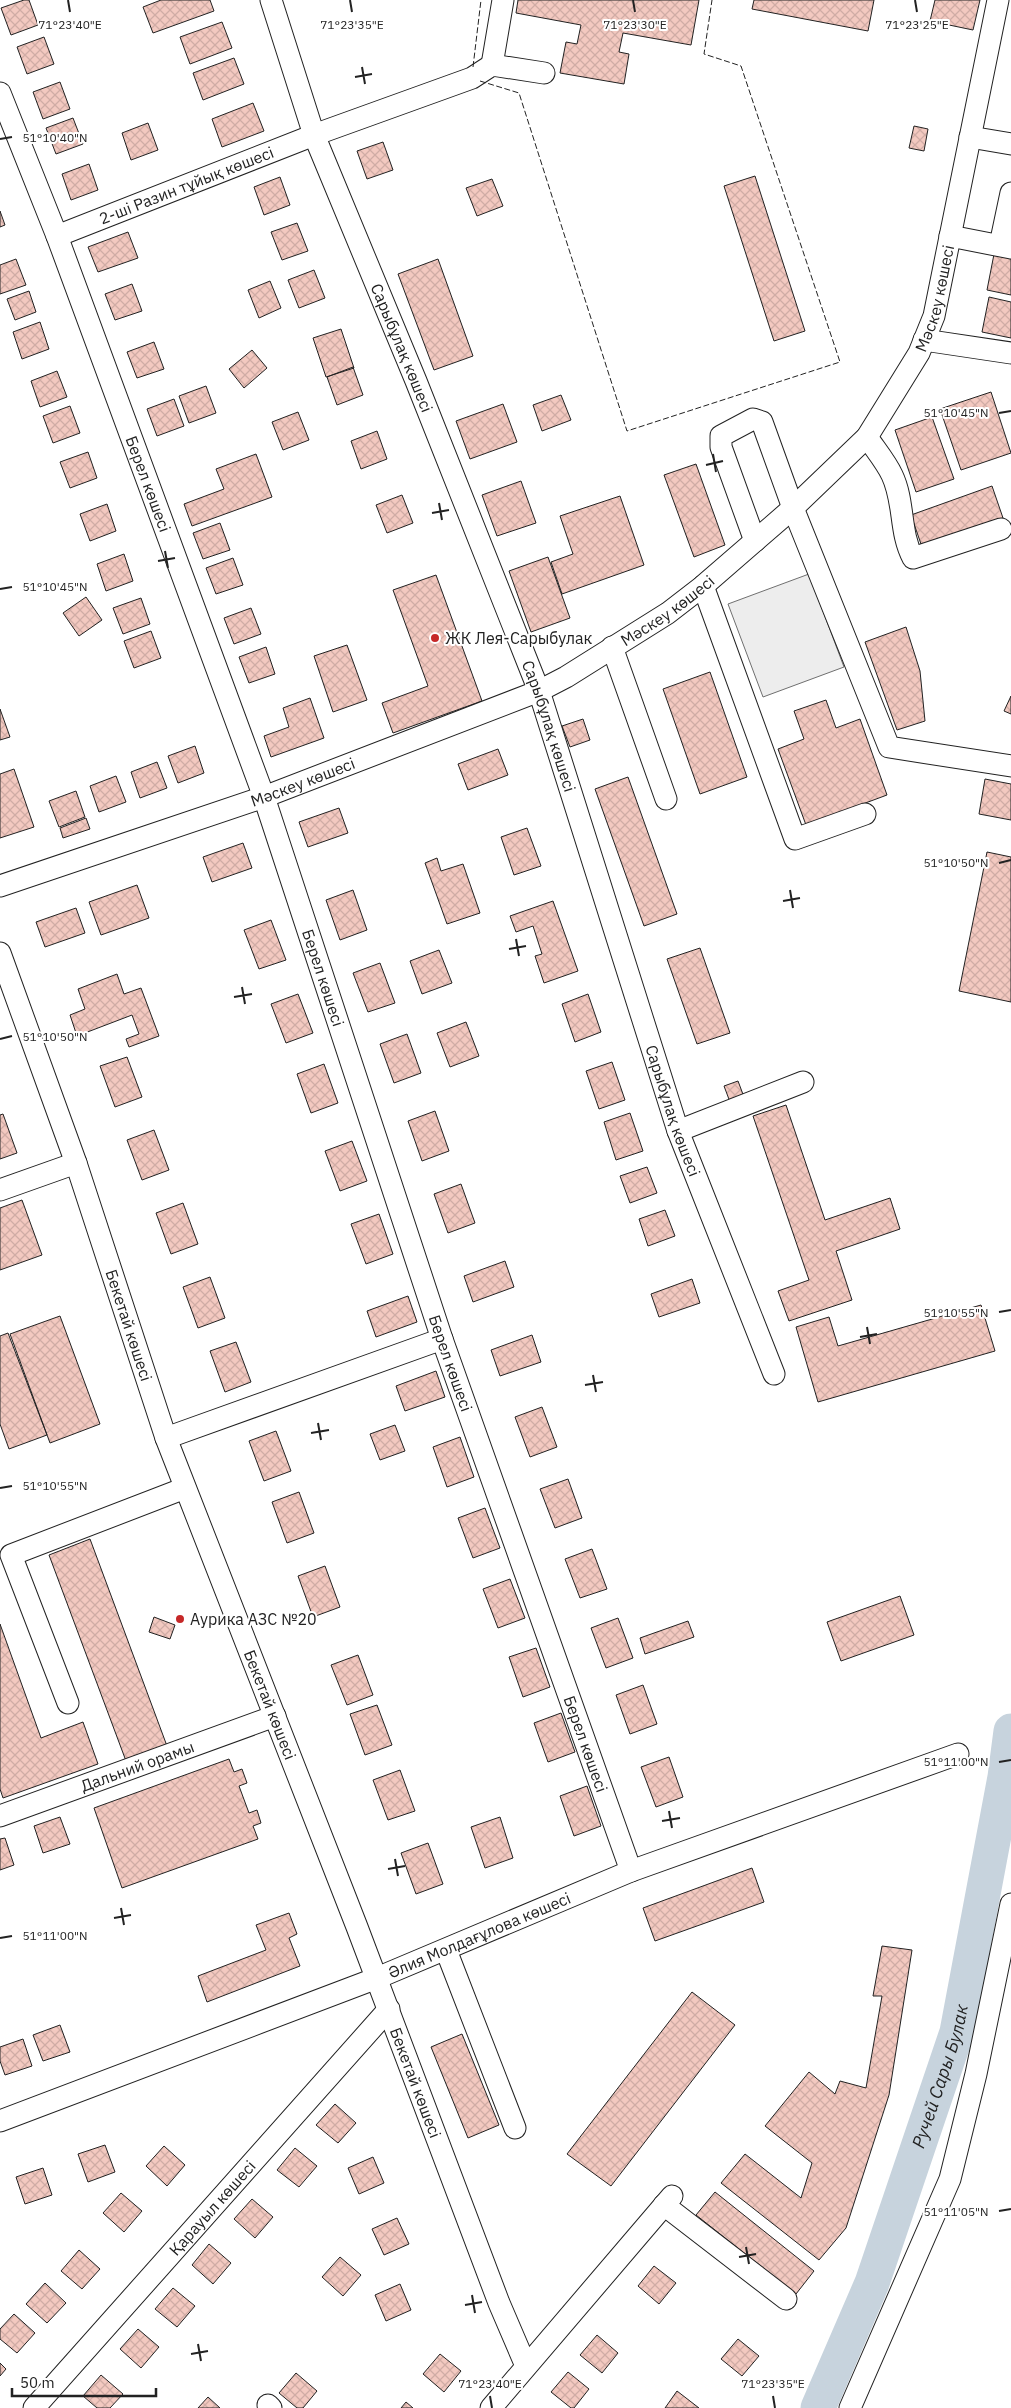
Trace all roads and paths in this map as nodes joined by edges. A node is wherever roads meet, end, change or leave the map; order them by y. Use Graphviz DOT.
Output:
graph roads {
  1 [pos="271,0"];
  2 [pos="503,0"];
  3 [pos="998,0"];
  4 [pos="492,65"];
  5 [pos="544,73"];
  6 [pos="0,93"];
  7 [pos="314,135"];
  8 [pos="970,137"];
  9 [pos="1011,144"];
  10 [pos="1011,193"];
  11 [pos="57,236"];
  12 [pos="950,236"];
  13 [pos="1005,246"];
  14 [pos="924,340"];
  15 [pos="1011,354"];
  16 [pos="867,437"];
  17 [pos="793,508"];
  18 [pos="1001,529"];
  19 [pos="755,542"];
  20 [pos="703,586"];
  21 [pos="612,647"];
  22 [pos="539,691"];
  23 [pos="1011,766"];
  24 [pos="264,797"];
  25 [pos="666,799"];
  26 [pos="865,814"];
  27 [pos="0,886"];
  28 [pos="0,953"];
  29 [pos="803,1082"];
  30 [pos="678,1131"];
  31 [pos="76,1162"];
  32 [pos="0,1190"];
  33 [pos="442,1339"];
  34 [pos="774,1374"];
  35 [pos="166,1438"];
  36 [pos="185,1488"];
  37 [pos="68,1703"];
  38 [pos="275,1716"];
  39 [pos="958,1754"];
  40 [pos="0,1816"];
  41 [pos="631,1870"];
  42 [pos="1011,1904"];
  43 [pos="446,1950"];
  44 [pos="377,1978"];
  45 [pos="389,2009"];
  46 [pos="0,2121"];
  47 [pos="515,2128"];
  48 [pos="786,2299"];
  49 [pos="526,2366"];
  50 [pos="34,2408"];
  51 [pos="492,2408"];
  52 [pos="850,2408"];
  1 -- 7 [label="street, Сарыбұлақ көшесі"];
  2 -- 4 [label="street"];
  3 -- 8 [label="street, Мәскеу көшесі"];
  4 -- 5 [label="street"];
  4 -- 7 [label="street, 2-ші Разин тұйық көшесі"];
  6 -- 11 [label="street, Берел көшесі"];
  7 -- 11 [label="street, 2-ші Разин тұйық көшесі"];
  7 -- 22 [label="street, Сарыбұлақ көшесі"];
  8 -- 9 [label="street"];
  8 -- 12 [label="street, Мәскеу көшесі"];
  10 -- 13 [label="street"];
  11 -- 24 [label="street, Берел көшесі"];
  12 -- 13 [label="street"];
  12 -- 14 [label="street, Мәскеу көшесі"];
  14 -- 15 [label="street"];
  14 -- 16 [label="street, Мәскеу көшесі"];
  16 -- 17 [label="street, Мәскеу көшесі"];
  16 -- 18 [label="street"];
  17 -- 19 [label="street, Мәскеу көшесі"];
  17 -- 19 [label="street"];
  17 -- 23 [label="street"];
  19 -- 20 [label="street, Мәскеу көшесі"];
  20 -- 21 [label="street, Мәскеу көшесі"];
  20 -- 26 [label="street"];
  21 -- 22 [label="street, Мәскеу көшесі"];
  21 -- 25 [label="street"];
  22 -- 24 [label="street, Мәскеу көшесі"];
  22 -- 30 [label="street, Сарыбұлақ көшесі"];
  24 -- 27 [label="street, Мәскеу көшесі"];
  24 -- 33 [label="street, Берел көшесі"];
  28 -- 31 [label="street, Бекетай көшесі"];
  29 -- 30 [label="street"];
  30 -- 34 [label="street, Сарыбұлақ көшесі"];
  31 -- 32 [label="street"];
  31 -- 35 [label="street, Бекетай көшесі"];
  33 -- 35 [label="street"];
  33 -- 41 [label="street, Берел көшесі"];
  35 -- 36 [label="street, Бекетай көшесі"];
  36 -- 37 [label="street"];
  36 -- 38 [label="street, Бекетай көшесі"];
  38 -- 40 [label="street, Дальний орамы"];
  38 -- 44 [label="street, Бекетай көшесі"];
  39 -- 41 [label="street, Әлия Молдағұлова көшесі"];
  41 -- 43 [label="street, Әлия Молдағұлова көшесі"];
  42 -- 52 [label="street"];
  43 -- 44 [label="street, Әлия Молдағұлова көшесі"];
  43 -- 47 [label="street"];
  44 -- 45 [label="street, Бекетай көшесі"];
  44 -- 46 [label="street, Әлия Молдағұлова көшесі"];
  45 -- 49 [label="street, Бекетай көшесі"];
  45 -- 50 [label="street, Қарауыл көшесі"];
  48 -- 49 [label="street"];
  49 -- 51 [label="street"];
}
